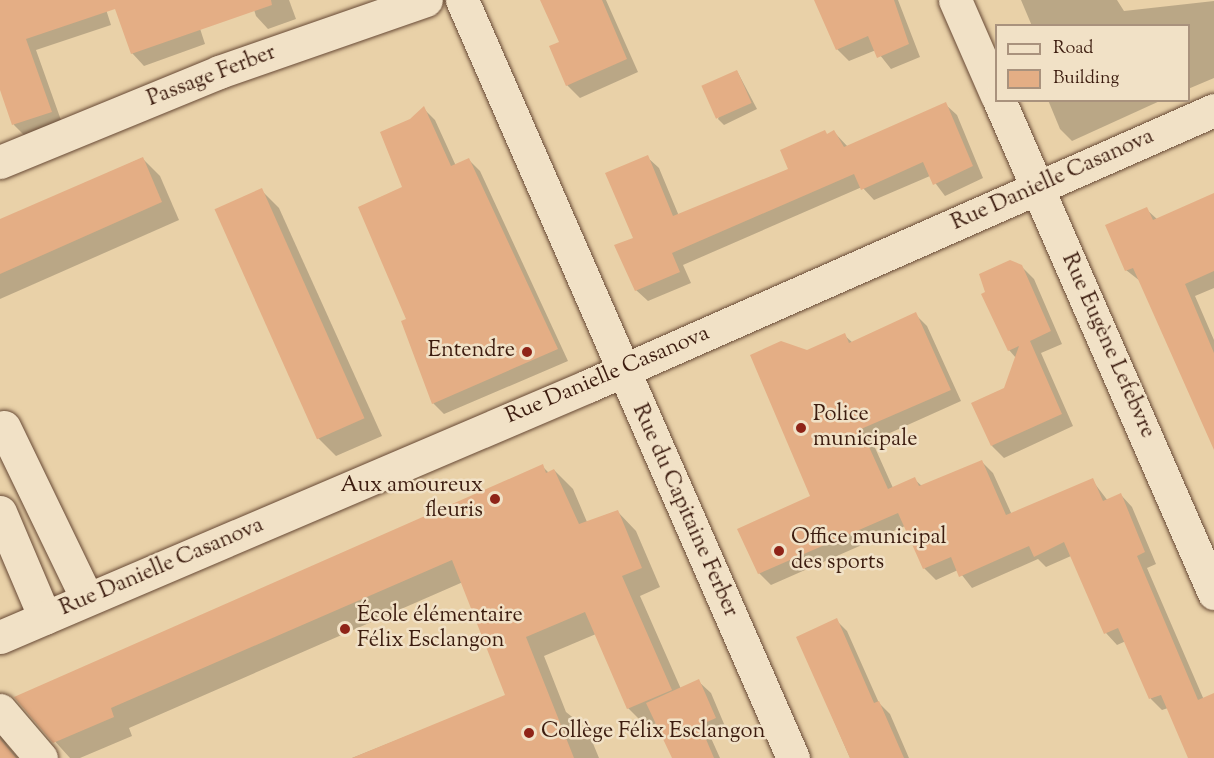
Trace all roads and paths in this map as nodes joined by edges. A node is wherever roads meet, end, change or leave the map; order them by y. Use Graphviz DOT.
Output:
graph roads {
  1 [pos="426,0"];
  2 [pos="462,0"];
  3 [pos="955,0"];
  4 [pos="995,92"];
  5 [pos="1000,102"];
  6 [pos="1214,110"];
  7 [pos="0,162"];
  8 [pos="1038,188"];
  9 [pos="622,371"];
  10 [pos="4,427"];
  11 [pos="0,512"];
  12 [pos="1214,592"];
  13 [pos="87,599"];
  14 [pos="45,618"];
  15 [pos="0,637"];
  16 [pos="0,710"];
  17 [pos="41,758"];
  18 [pos="793,758"];
  1 -- 7 [label="street, Passage Ferber"];
  2 -- 9 [label="street, Rue du Capitaine Ferber"];
  3 -- 4 [label="street"];
  5 -- 8 [label="street, Rue Eugène Lefebvre"];
  6 -- 8 [label="street, Rue Danielle Casanova"];
  8 -- 9 [label="street, Rue Danielle Casanova"];
  8 -- 12 [label="street, Rue Eugène Lefebvre"];
  9 -- 13 [label="street, Rue Danielle Casanova"];
  9 -- 18 [label="street, Rue du Capitaine Ferber"];
  10 -- 13 [label="street"];
  11 -- 14 [label="street"];
  13 -- 14 [label="street, Rue Danielle Casanova"];
  14 -- 15 [label="street, Rue Danielle Casanova"];
  16 -- 17 [label="street"];
}
